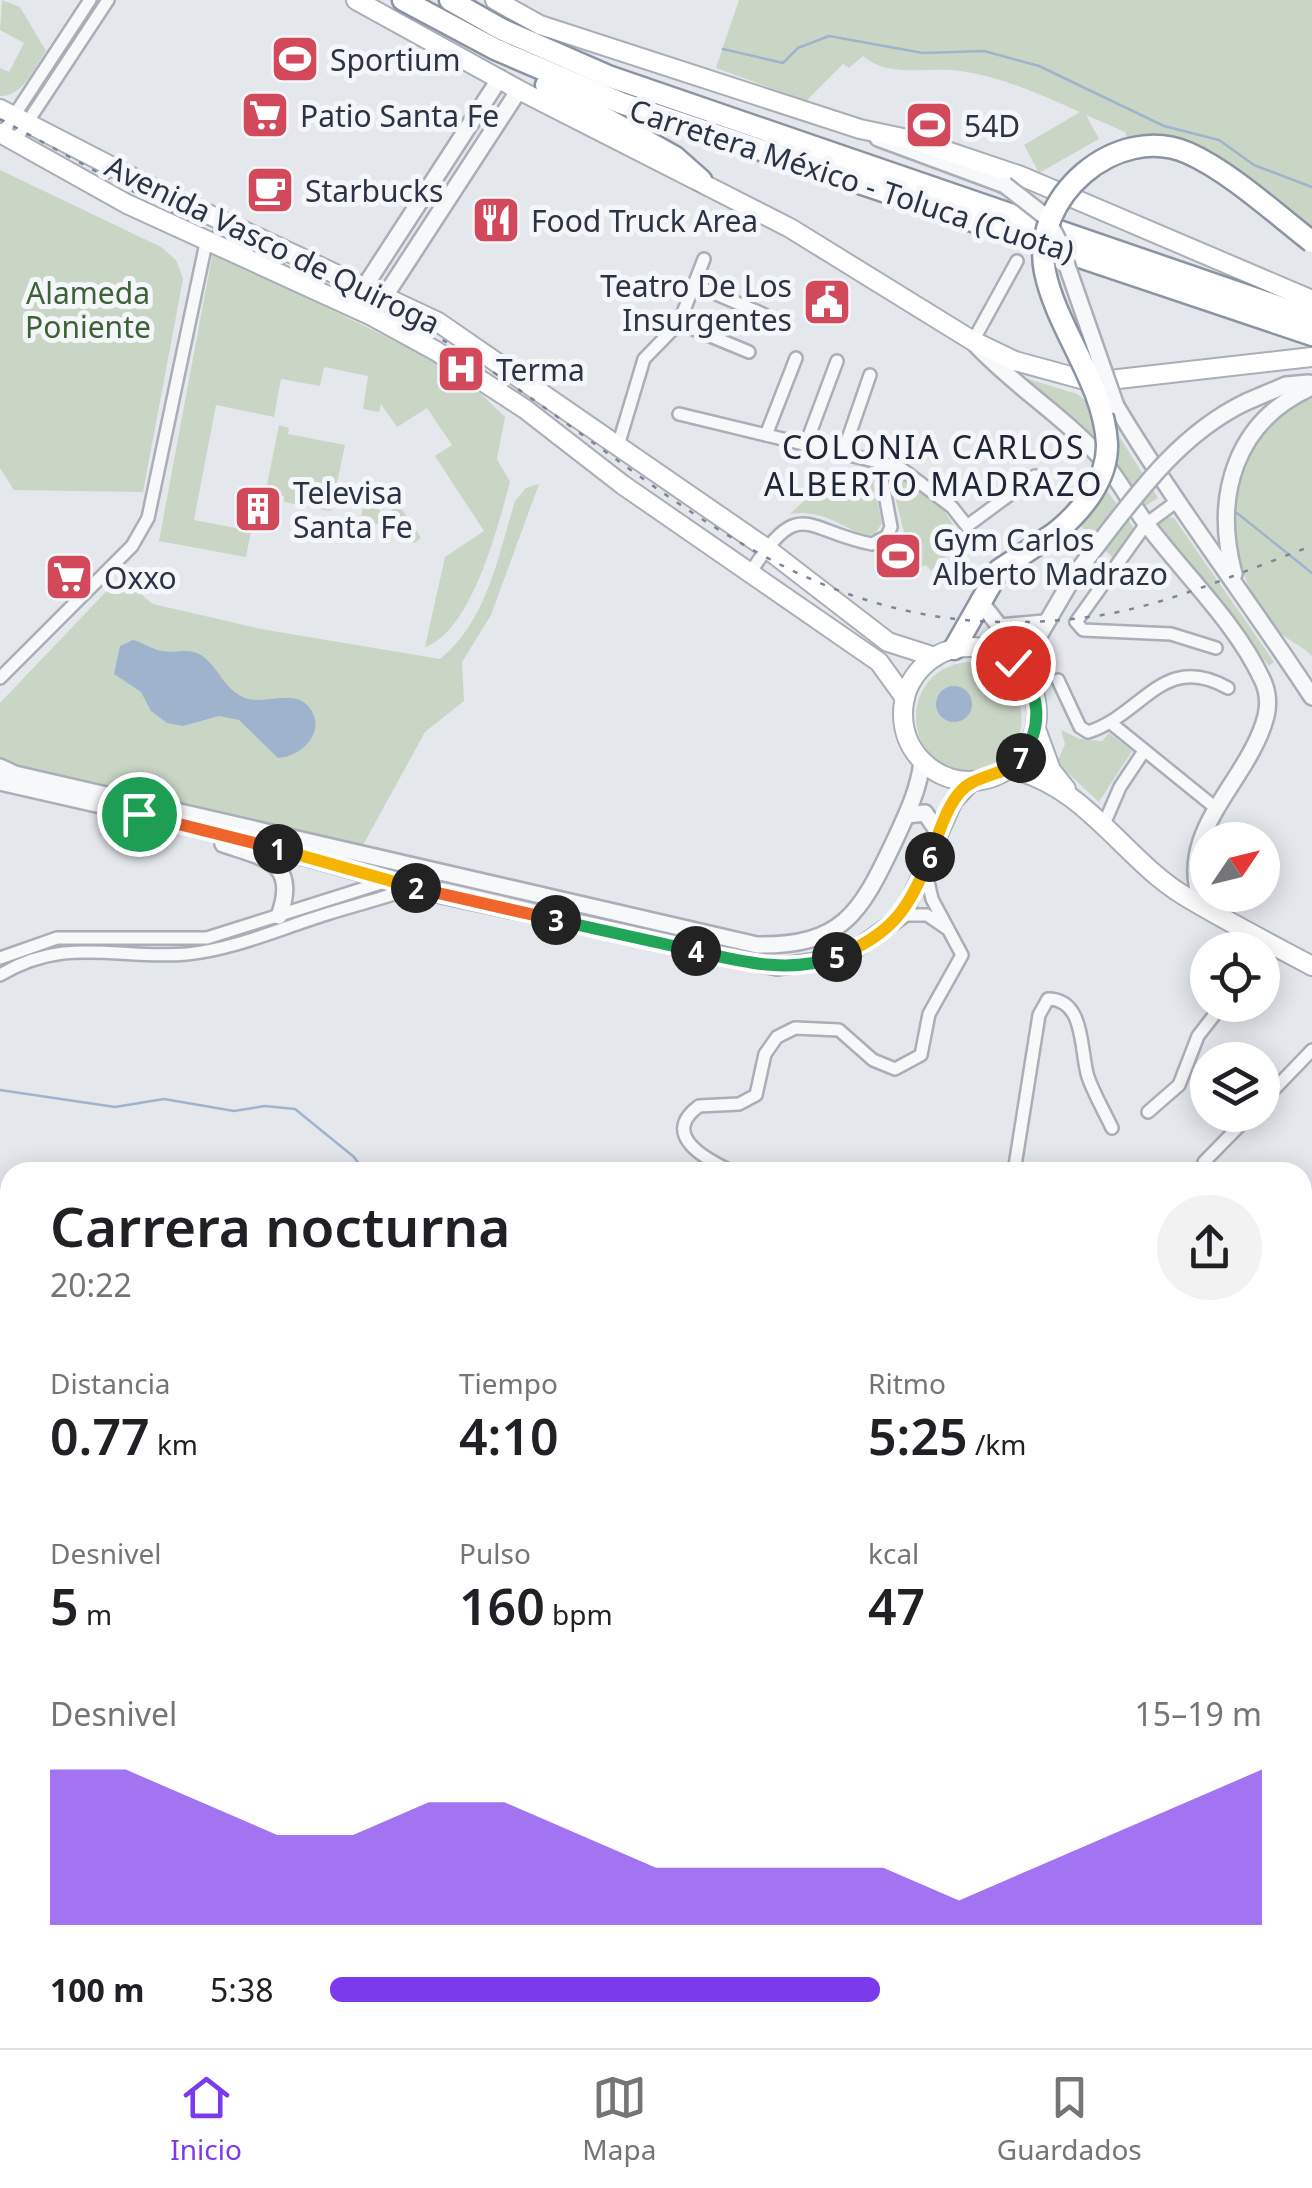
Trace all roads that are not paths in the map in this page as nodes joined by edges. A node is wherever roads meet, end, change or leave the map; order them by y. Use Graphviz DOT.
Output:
graph roads {
  1 [pos="90,0"];
  2 [pos="108,0"];
  3 [pos="356,0"];
  4 [pos="403,0"];
  5 [pos="450,0"];
  6 [pos="496,0"];
  7 [pos="495,49"];
  8 [pos="500,78"];
  9 [pos="519,90"];
  10 [pos="14,115"];
  11 [pos="860,129"];
  12 [pos="6,136"];
  13 [pos="701,180"];
  14 [pos="206,242"];
  15 [pos="1312,242"];
  16 [pos="704,259"];
  17 [pos="1017,261"];
  18 [pos="366,285"];
  19 [pos="695,285"];
  20 [pos="386,294"];
  21 [pos="1312,300"];
  22 [pos="352,306"];
  23 [pos="764,315"];
  24 [pos="372,316"];
  25 [pos="1312,318"];
  26 [pos="679,323"];
  27 [pos="1312,336"];
  28 [pos="972,341"];
  29 [pos="749,352"];
  30 [pos="1312,357"];
  31 [pos="796,358"];
  32 [pos="837,361"];
  33 [pos="870,375"];
  34 [pos="1312,385"];
  35 [pos="679,414"];
  36 [pos="766,435"];
  37 [pos="806,444"];
  38 [pos="618,449"];
  39 [pos="843,453"];
  40 [pos="879,462"];
  41 [pos="1035,476"];
  42 [pos="1176,502"];
  43 [pos="1146,524"];
  44 [pos="766,548"];
  45 [pos="750,572"];
  46 [pos="1237,582"];
  47 [pos="979,600"];
  48 [pos="1044,623"];
  49 [pos="1216,648"];
  50 [pos="945,653"];
  51 [pos="0,678"];
  52 [pos="1026,678"];
  53 [pos="1058,680"];
  54 [pos="1228,688"];
  55 [pos="1312,697"];
  56 [pos="905,698"];
  57 [pos="1112,724"];
  58 [pos="1036,729"];
  59 [pos="1144,751"];
  60 [pos="922,761"];
  61 [pos="0,767"];
  62 [pos="1010,769"];
  63 [pos="973,781"];
  64 [pos="0,782"];
  65 [pos="1073,798"];
  66 [pos="1217,809"];
  67 [pos="139,814"];
  68 [pos="907,814"];
  69 [pos="1211,822"];
  70 [pos="1104,824"];
  71 [pos="939,834"];
  72 [pos="425,868"];
  73 [pos="925,868"];
  74 [pos="443,873"];
  75 [pos="392,881"];
  76 [pos="415,888"];
  77 [pos="1190,898"];
  78 [pos="1215,912"];
  79 [pos="903,915"];
  80 [pos="279,916"];
  81 [pos="950,930"];
  82 [pos="1244,932"];
  83 [pos="1280,953"];
  84 [pos="0,958"];
  85 [pos="1312,966"];
  86 [pos="0,976"];
  87 [pos="1210,1022"];
  88 [pos="1312,1050"];
  89 [pos="1280,1083"];
  90 [pos="1148,1112"];
  91 [pos="1112,1128"];
  92 [pos="1233,1132"];
  93 [pos="716,1162"];
  94 [pos="1016,1162"];
  95 [pos="1204,1162"];
  1 -- 10 [label="street"];
  2 -- 10 [label="street"];
  3 -- 8 [label="main road"];
  4 -- 7 [label="highway, Carretera México - Toluca (Cuota)"];
  5 -- 25 [label="highway, Carretera México - Toluca (Cuota)"];
  6 -- 11 [label="main road"];
  7 -- 13 [label="highway"];
  7 -- 27 [label="highway, Carretera México - Toluca (Cuota)"];
  8 -- 9 [label="main road"];
  8 -- 18 [label="street"];
  9 -- 13 [label="main road"];
  9 -- 20 [label="street"];
  10 -- 12 [label="street"];
  10 -- 18 [label="main road, Avenida Vasco de Quiroga"];
  11 -- 21 [label="main road"];
  11 -- 42 [label="street, bridge"];
  12 -- 14 [label="main road, Avenida Vasco de Quiroga"];
  13 -- 28 [label="main road"];
  14 -- 22 [label="main road, Avenida Vasco de Quiroga"];
  14 -- 51 [label="street"];
  15 -- 47 [label="highway, bridge"];
  16 -- 19 [label="street"];
  17 -- 28 [label="street"];
  18 -- 20 [label="main road, Avenida Vasco de Quiroga"];
  18 -- 22 [label="street"];
  19 -- 23 [label="street"];
  19 -- 26 [label="street"];
  20 -- 24 [label="street"];
  20 -- 38 [label="main road, Avenida Vasco de Quiroga"];
  22 -- 24 [label="main road, Avenida Vasco de Quiroga"];
  24 -- 45 [label="main road, Avenida Vasco de Quiroga"];
  26 -- 29 [label="street"];
  26 -- 38 [label="street"];
  28 -- 30 [label="main road"];
  28 -- 43 [label="street"];
  31 -- 36 [label="street"];
  32 -- 37 [label="street"];
  33 -- 39 [label="street"];
  34 -- 46 [label="street"];
  34 -- 48 [label="street, bridge"];
  35 -- 36 [label="street"];
  36 -- 37 [label="street"];
  37 -- 39 [label="street"];
  38 -- 44 [label="main road, Avenida Vasco de Quiroga"];
  39 -- 40 [label="street"];
  40 -- 41 [label="street"];
  40 -- 44 [label="street"];
  42 -- 43 [label="street"];
  42 -- 46 [label="street"];
  43 -- 49 [label="street"];
  43 -- 66 [label="street"];
  44 -- 45 [label="street"];
  44 -- 50 [label="main road, Avenida Vasco de Quiroga"];
  45 -- 56 [label="main road, Avenida Vasco de Quiroga"];
  46 -- 55 [label="street"];
  47 -- 48 [label="street"];
  47 -- 50 [label="highway"];
  48 -- 52 [label="street"];
  50 -- 52 [label="main road"];
  50 -- 56 [label="main road"];
  52 -- 58 [label="main road"];
  53 -- 57 [label="street"];
  54 -- 57 [label="street"];
  56 -- 60 [label="main road"];
  57 -- 59 [label="street"];
  58 -- 62 [label="main road"];
  58 -- 65 [label="main road"];
  59 -- 66 [label="street"];
  59 -- 70 [label="street"];
  60 -- 63 [label="main road"];
  60 -- 68 [label="street"];
  61 -- 72 [label="street"];
  62 -- 63 [label="main road"];
  62 -- 65 [label="main road"];
  63 -- 71 [label="street"];
  64 -- 67 [label="street"];
  65 -- 70 [label="main road"];
  66 -- 69 [label="street"];
  67 -- 75 [label="street"];
  67 -- 80 [label="street"];
  68 -- 71 [label="street"];
  68 -- 74 [label="street"];
  70 -- 77 [label="main road"];
  71 -- 73 [label="street"];
  72 -- 74 [label="street"];
  72 -- 75 [label="street"];
  73 -- 79 [label="street"];
  73 -- 81 [label="street"];
  74 -- 76 [label="street"];
  75 -- 76 [label="street"];
  75 -- 80 [label="street"];
  76 -- 79 [label="street"];
  76 -- 86 [label="street"];
  78 -- 82 [label="main road"];
  79 -- 81 [label="street"];
  80 -- 84 [label="street"];
  81 -- 93 [label="street"];
  83 -- 85 [label="main road"];
  87 -- 90 [label="street"];
  88 -- 89 [label="street"];
  91 -- 94 [label="street"];
  92 -- 95 [label="street"];
}
